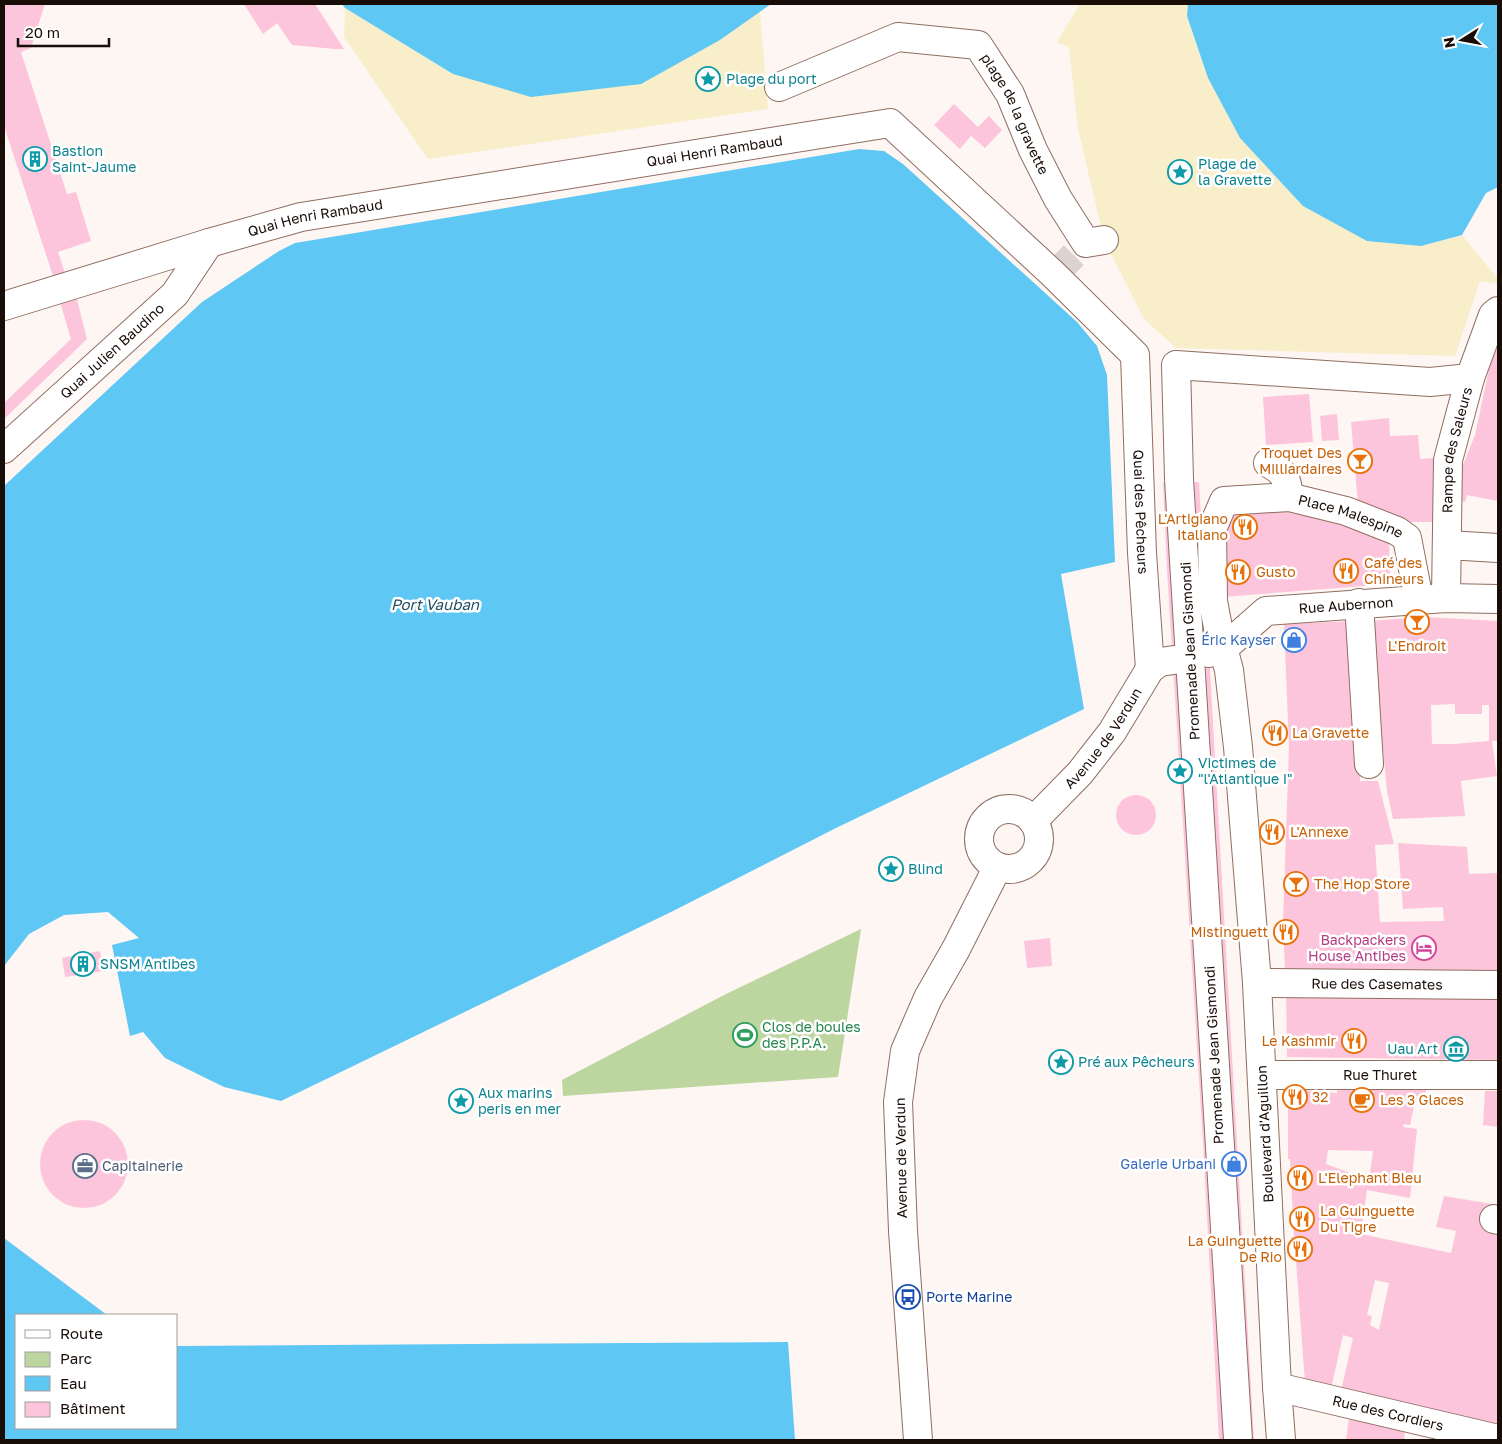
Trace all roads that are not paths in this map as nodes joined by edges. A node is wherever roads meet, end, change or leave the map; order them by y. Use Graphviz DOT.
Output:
graph roads {
  1 [pos="779,87"];
  2 [pos="1104,240"];
  3 [pos="209,243"];
  4 [pos="4,306"];
  5 [pos="1498,311"];
  6 [pos="1136,355"];
  7 [pos="1470,378"];
  8 [pos="4,449"];
  9 [pos="1268,463"];
  10 [pos="1289,498"];
  11 [pos="1447,545"];
  12 [pos="1498,548"];
  13 [pos="1446,598"];
  14 [pos="1498,599"];
  15 [pos="1419,600"];
  16 [pos="1359,603"];
  17 [pos="1217,651"];
  18 [pos="1162,665"];
  19 [pos="1369,764"];
  20 [pos="1033,821"];
  21 [pos="997,868"];
  22 [pos="1257,983"];
  23 [pos="1498,984"];
  24 [pos="1262,1075"];
  25 [pos="1498,1075"];
  26 [pos="1277,1387"];
  27 [pos="1498,1439"];
  28 [pos="918,1440"];
  29 [pos="1238,1440"];
  30 [pos="1282,1440"];
  1 -- 2 [label="street, plage de la gravette"];
  3 -- 4 [label="street"];
  3 -- 6 [label="street, Quai Henri Rambaud"];
  3 -- 8 [label="street, Quai Julien Baudino"];
  5 -- 7 [label="street, Rampe des Saleurs"];
  6 -- 18 [label="street, Quai des Pêcheurs"];
  7 -- 11 [label="street, Rampe des Saleurs"];
  7 -- 29 [label="street, Promenade Jean Gismondi"];
  9 -- 10 [label="street, Place Malespine"];
  10 -- 15 [label="street, Place Malespine"];
  10 -- 17 [label="street, Place Malespine"];
  11 -- 12 [label="street"];
  11 -- 13 [label="street, Rampe des Saleurs"];
  13 -- 14 [label="street, Rue Aubernon"];
  13 -- 15 [label="street, Rue Aubernon"];
  15 -- 16 [label="street, Rue Aubernon"];
  16 -- 17 [label="street, Rue Aubernon"];
  16 -- 19 [label="street"];
  17 -- 22 [label="street, Boulevard d'Aguillon"];
  18 -- 20 [label="street, Avenue de Verdun"];
  20 -- 21 [label="street"];
  20 -- 21 [label="street"];
  21 -- 28 [label="street, Avenue de Verdun"];
  22 -- 23 [label="street, Rue des Casemates"];
  22 -- 24 [label="street, Boulevard d'Aguillon"];
  24 -- 25 [label="street, Rue Thuret"];
  24 -- 26 [label="street, Boulevard d'Aguillon"];
  26 -- 27 [label="street, Rue des Cordiers"];
  26 -- 30 [label="street, Boulevard d'Aguillon"];
}
